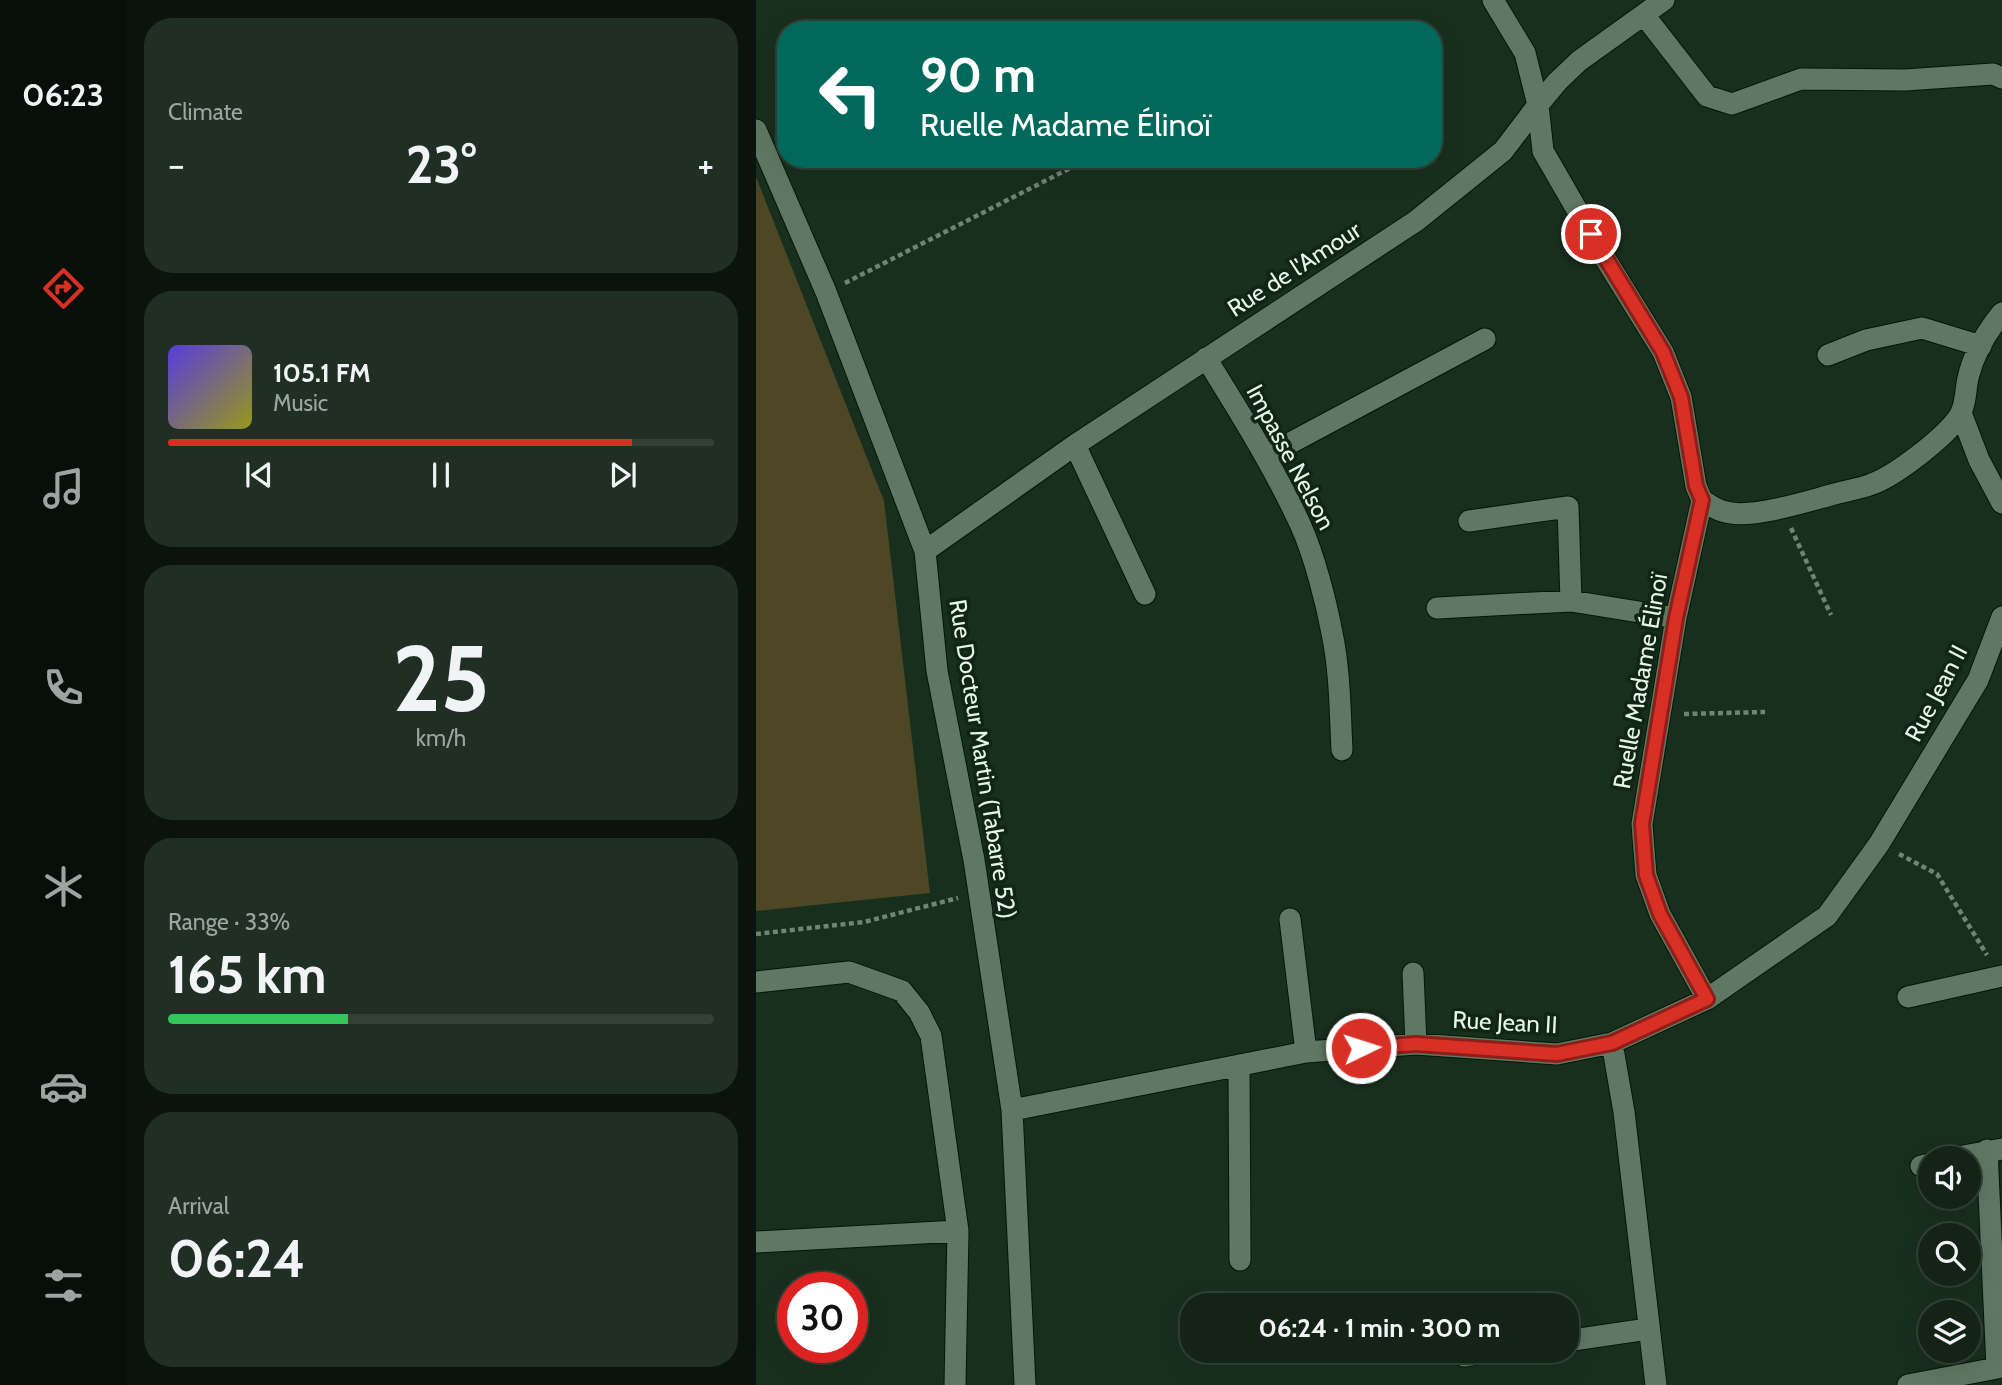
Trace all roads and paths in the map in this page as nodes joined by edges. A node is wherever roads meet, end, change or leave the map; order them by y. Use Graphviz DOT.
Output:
graph roads {
  1 [pos="1493,0"];
  2 [pos="1664,0"];
  3 [pos="1644,15"];
  4 [pos="2002,78"];
  5 [pos="1538,105"];
  6 [pos="756,130"];
  7 [pos="1070,168"];
  8 [pos="826,292"];
  9 [pos="2002,313"];
  10 [pos="1485,339"];
  11 [pos="1980,346"];
  12 [pos="1828,355"];
  13 [pos="1206,358"];
  14 [pos="1961,413"];
  15 [pos="1075,446"];
  16 [pos="1266,456"];
  17 [pos="1702,500"];
  18 [pos="2002,503"];
  19 [pos="1782,508"];
  20 [pos="1469,521"];
  21 [pos="925,551"];
  22 [pos="1145,594"];
  23 [pos="1571,601"];
  24 [pos="1437,608"];
  25 [pos="1831,615"];
  26 [pos="2002,617"];
  27 [pos="1676,618"];
  28 [pos="1765,712"];
  29 [pos="1659,714"];
  30 [pos="1342,750"];
  31 [pos="1879,844"];
  32 [pos="979,892"];
  33 [pos="1290,919"];
  34 [pos="756,934"];
  35 [pos="1413,973"];
  36 [pos="2001,976"];
  37 [pos="756,982"];
  38 [pos="1908,998"];
  39 [pos="1707,999"];
  40 [pos="1612,1043"];
  41 [pos="1416,1044"];
  42 [pos="1306,1052"];
  43 [pos="1239,1065"];
  44 [pos="1012,1111"];
  45 [pos="1995,1150"];
  46 [pos="958,1231"];
  47 [pos="756,1242"];
  48 [pos="1240,1260"];
  49 [pos="1648,1329"];
  50 [pos="1579,1339"];
  51 [pos="2000,1368"];
  52 [pos="955,1385"];
  53 [pos="1025,1385"];
  54 [pos="1656,1385"];
  55 [pos="1908,1385"];
  1 -- 5 [label="street, Ruelle Madame Élinoï"];
  2 -- 3 [label="street, Rue de l'Amour"];
  3 -- 4 [label="street"];
  3 -- 5 [label="street, Rue de l'Amour"];
  5 -- 13 [label="street, Rue de l'Amour"];
  5 -- 17 [label="street, Ruelle Madame Élinoï"];
  6 -- 8 [label="street, Rue Docteur Martin (Tabarre 52)"];
  7 -- 8 [label="path"];
  8 -- 21 [label="street, Rue Docteur Martin (Tabarre 52)"];
  9 -- 11 [label="street"];
  10 -- 16 [label="street"];
  11 -- 12 [label="street"];
  11 -- 14 [label="street"];
  13 -- 15 [label="street, Rue de l'Amour"];
  13 -- 16 [label="street, Impasse Nelson"];
  14 -- 18 [label="street"];
  14 -- 19 [label="street"];
  15 -- 21 [label="street, Rue de l'Amour"];
  15 -- 22 [label="street"];
  16 -- 30 [label="street, Impasse Nelson"];
  17 -- 19 [label="street"];
  17 -- 27 [label="street, Ruelle Madame Élinoï"];
  19 -- 25 [label="path"];
  20 -- 23 [label="street"];
  21 -- 32 [label="street, Rue Docteur Martin (Tabarre 52)"];
  23 -- 24 [label="street"];
  23 -- 27 [label="street"];
  26 -- 31 [label="street, Rue Jean II"];
  27 -- 29 [label="street, Ruelle Madame Élinoï"];
  28 -- 29 [label="path"];
  29 -- 39 [label="street, Ruelle Madame Élinoï"];
  31 -- 36 [label="path"];
  31 -- 39 [label="street, Rue Jean II"];
  32 -- 34 [label="path"];
  32 -- 44 [label="street, Rue Docteur Martin (Tabarre 52)"];
  33 -- 42 [label="street"];
  35 -- 41 [label="street"];
  36 -- 38 [label="street"];
  37 -- 46 [label="street"];
  39 -- 40 [label="street, Rue Jean II"];
  40 -- 41 [label="street, Rue Jean II"];
  40 -- 49 [label="street"];
  41 -- 42 [label="street, Rue Jean II"];
  42 -- 43 [label="street, Rue Jean II"];
  43 -- 44 [label="street, Rue Jean II"];
  43 -- 48 [label="street"];
  44 -- 53 [label="street, Rue Docteur Martin (Tabarre 52)"];
  45 -- 51 [label="street"];
  46 -- 47 [label="street"];
  46 -- 52 [label="street"];
  49 -- 50 [label="street"];
  49 -- 54 [label="street"];
  51 -- 55 [label="street"];
}
